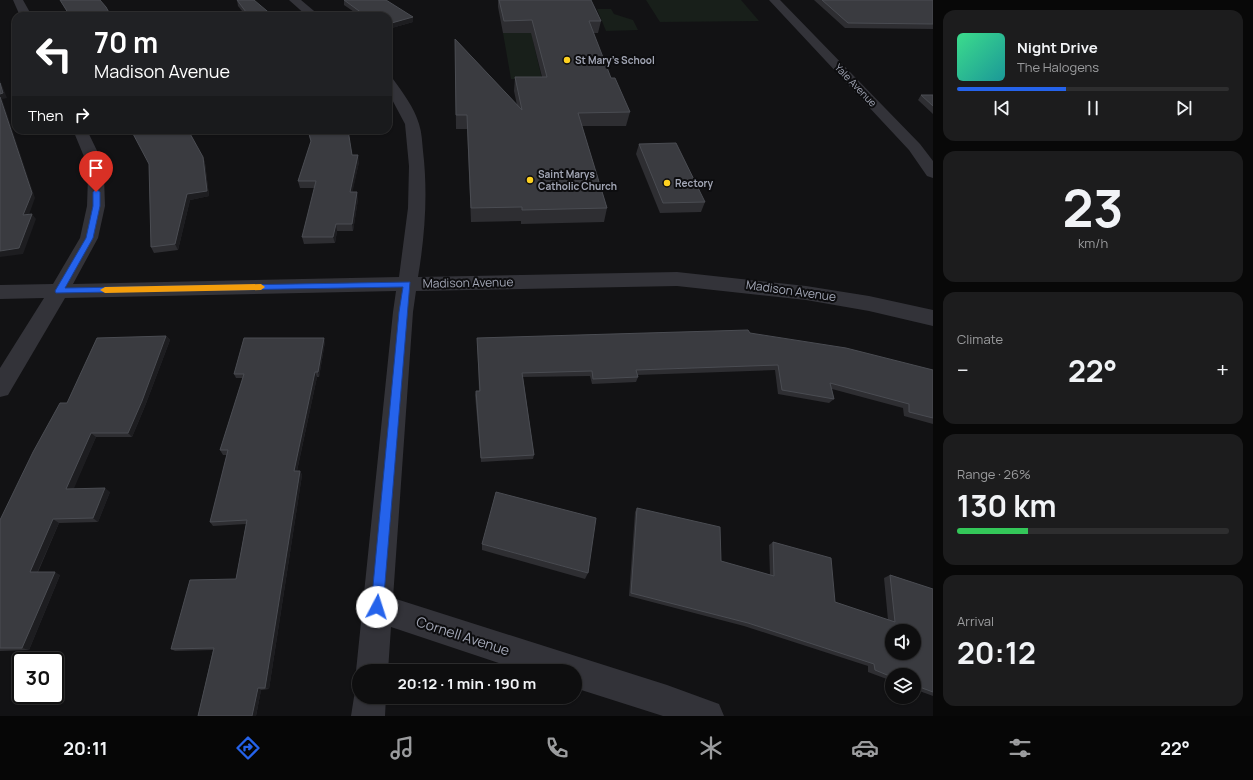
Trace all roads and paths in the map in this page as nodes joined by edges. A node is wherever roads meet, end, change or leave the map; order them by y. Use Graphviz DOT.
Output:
graph roads {
  1 [pos="18,0"];
  2 [pos="294,0"];
  3 [pos="774,0"];
  4 [pos="24,12"];
  5 [pos="309,12"];
  6 [pos="392,88"];
  7 [pos="82,134"];
  8 [pos="933,173"];
  9 [pos="407,284"];
  10 [pos="59,291"];
  11 [pos="0,292"];
  12 [pos="933,318"];
  13 [pos="0,388"];
  14 [pos="377,607"];
  15 [pos="373,664"];
  16 [pos="552,664"];
  17 [pos="582,674"];
  18 [pos="369,704"];
  19 [pos="368,716"];
  20 [pos="707,716"];
  1 -- 4 [label="street"];
  2 -- 5 [label="street"];
  3 -- 8 [label="street, Yale Avenue"];
  6 -- 9 [label="street"];
  7 -- 10 [label="street"];
  9 -- 10 [label="street, Madison Avenue"];
  9 -- 12 [label="street, Madison Avenue"];
  9 -- 14 [label="street"];
  10 -- 11 [label="street, Madison Avenue"];
  10 -- 13 [label="street"];
  14 -- 15 [label="street"];
  14 -- 16 [label="street, Cornell Avenue"];
  17 -- 20 [label="street, Cornell Avenue"];
  18 -- 19 [label="street"];
}
